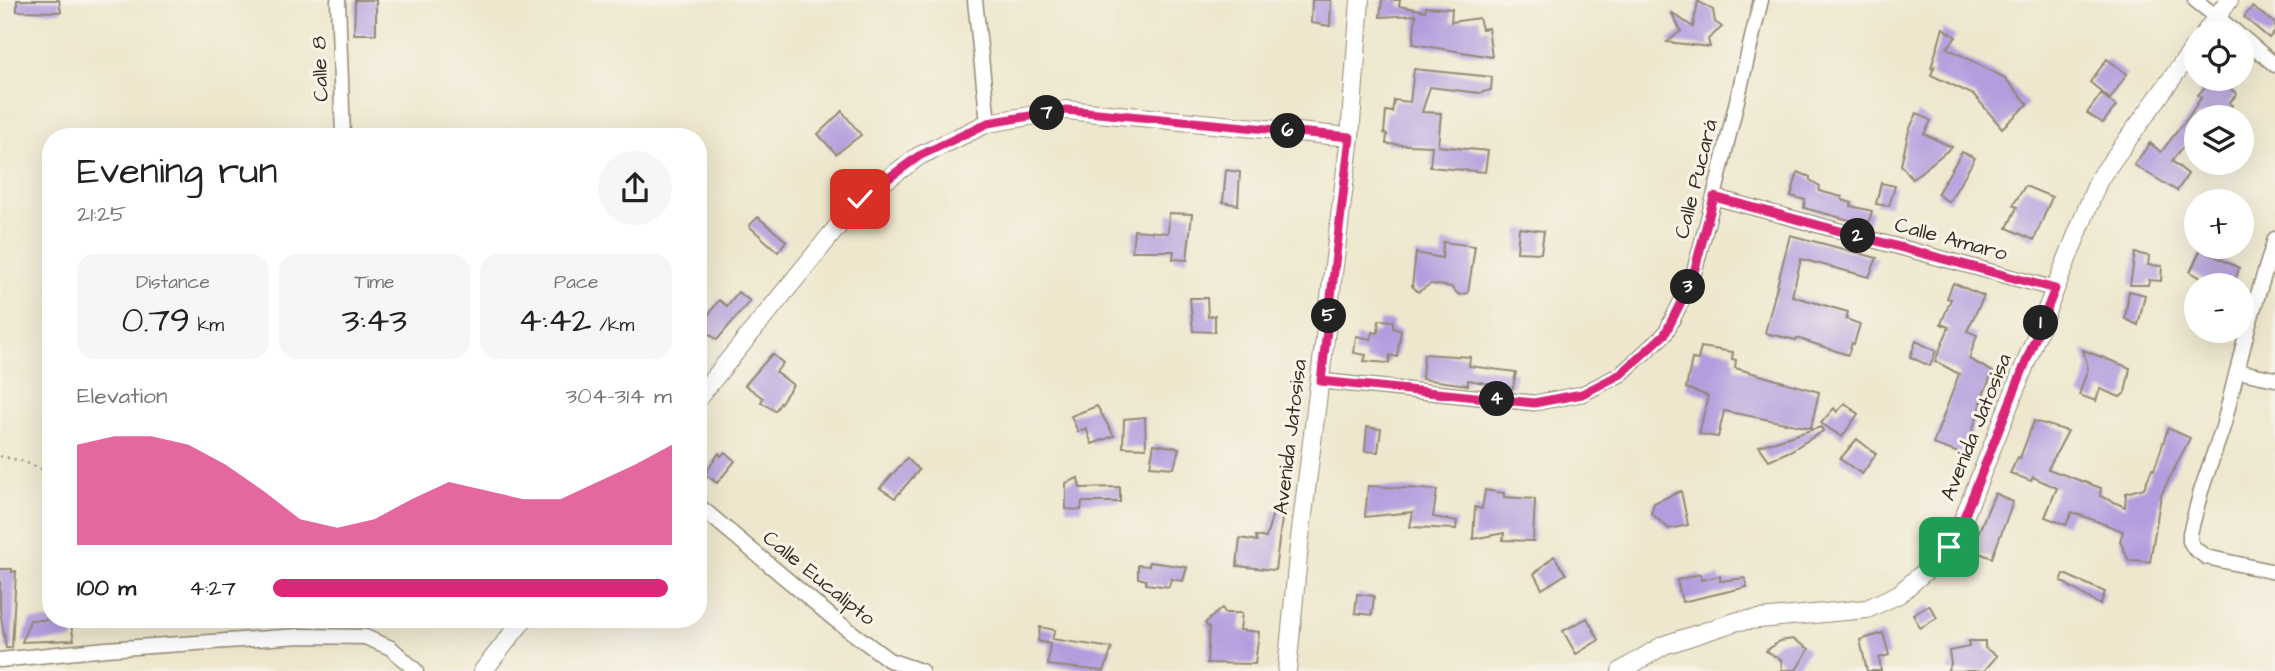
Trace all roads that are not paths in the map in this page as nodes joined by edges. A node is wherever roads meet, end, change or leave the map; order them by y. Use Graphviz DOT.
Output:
graph roads {
  1 [pos="338,0"];
  2 [pos="975,0"];
  3 [pos="1360,0"];
  4 [pos="1761,0"];
  5 [pos="2195,0"];
  6 [pos="2229,0"];
  7 [pos="2217,17"];
  8 [pos="2214,21"];
  9 [pos="2222,21"];
  10 [pos="2254,47"];
  11 [pos="2184,62"];
  12 [pos="2275,65"];
  13 [pos="988,123"];
  14 [pos="343,128"];
  15 [pos="1350,137"];
  16 [pos="1714,197"];
  17 [pos="2275,239"];
  18 [pos="2055,289"];
  19 [pos="2237,371"];
  20 [pos="2275,379"];
  21 [pos="1321,381"];
  22 [pos="707,387"];
  23 [pos="707,513"];
  24 [pos="2275,572"];
  25 [pos="302,628"];
  26 [pos="517,628"];
  27 [pos="300,636"];
  28 [pos="0,660"];
  29 [pos="416,671"];
  30 [pos="483,671"];
  31 [pos="921,671"];
  32 [pos="1287,671"];
  33 [pos="1621,671"];
  1 -- 14 [label="street, Calle 8"];
  2 -- 13 [label="street"];
  3 -- 15 [label="street, Avenida Jatosisa"];
  4 -- 16 [label="street, Calle Pucará"];
  5 -- 7 [label="street"];
  6 -- 7 [label="street"];
  7 -- 8 [label="street"];
  7 -- 9 [label="street"];
  10 -- 12 [label="street"];
  11 -- 18 [label="street, Avenida Jatosisa"];
  13 -- 15 [label="street"];
  13 -- 22 [label="street"];
  15 -- 21 [label="street, Avenida Jatosisa"];
  16 -- 18 [label="street, Calle Amaro"];
  16 -- 21 [label="street, Calle Pucará"];
  17 -- 19 [label="street"];
  18 -- 33 [label="street, Avenida Jatosisa"];
  19 -- 20 [label="street"];
  19 -- 24 [label="street"];
  21 -- 32 [label="street, Avenida Jatosisa"];
  23 -- 31 [label="street, Calle Eucalipto"];
  25 -- 27 [label="street"];
  26 -- 30 [label="street"];
  27 -- 28 [label="street"];
  27 -- 29 [label="street"];
}
